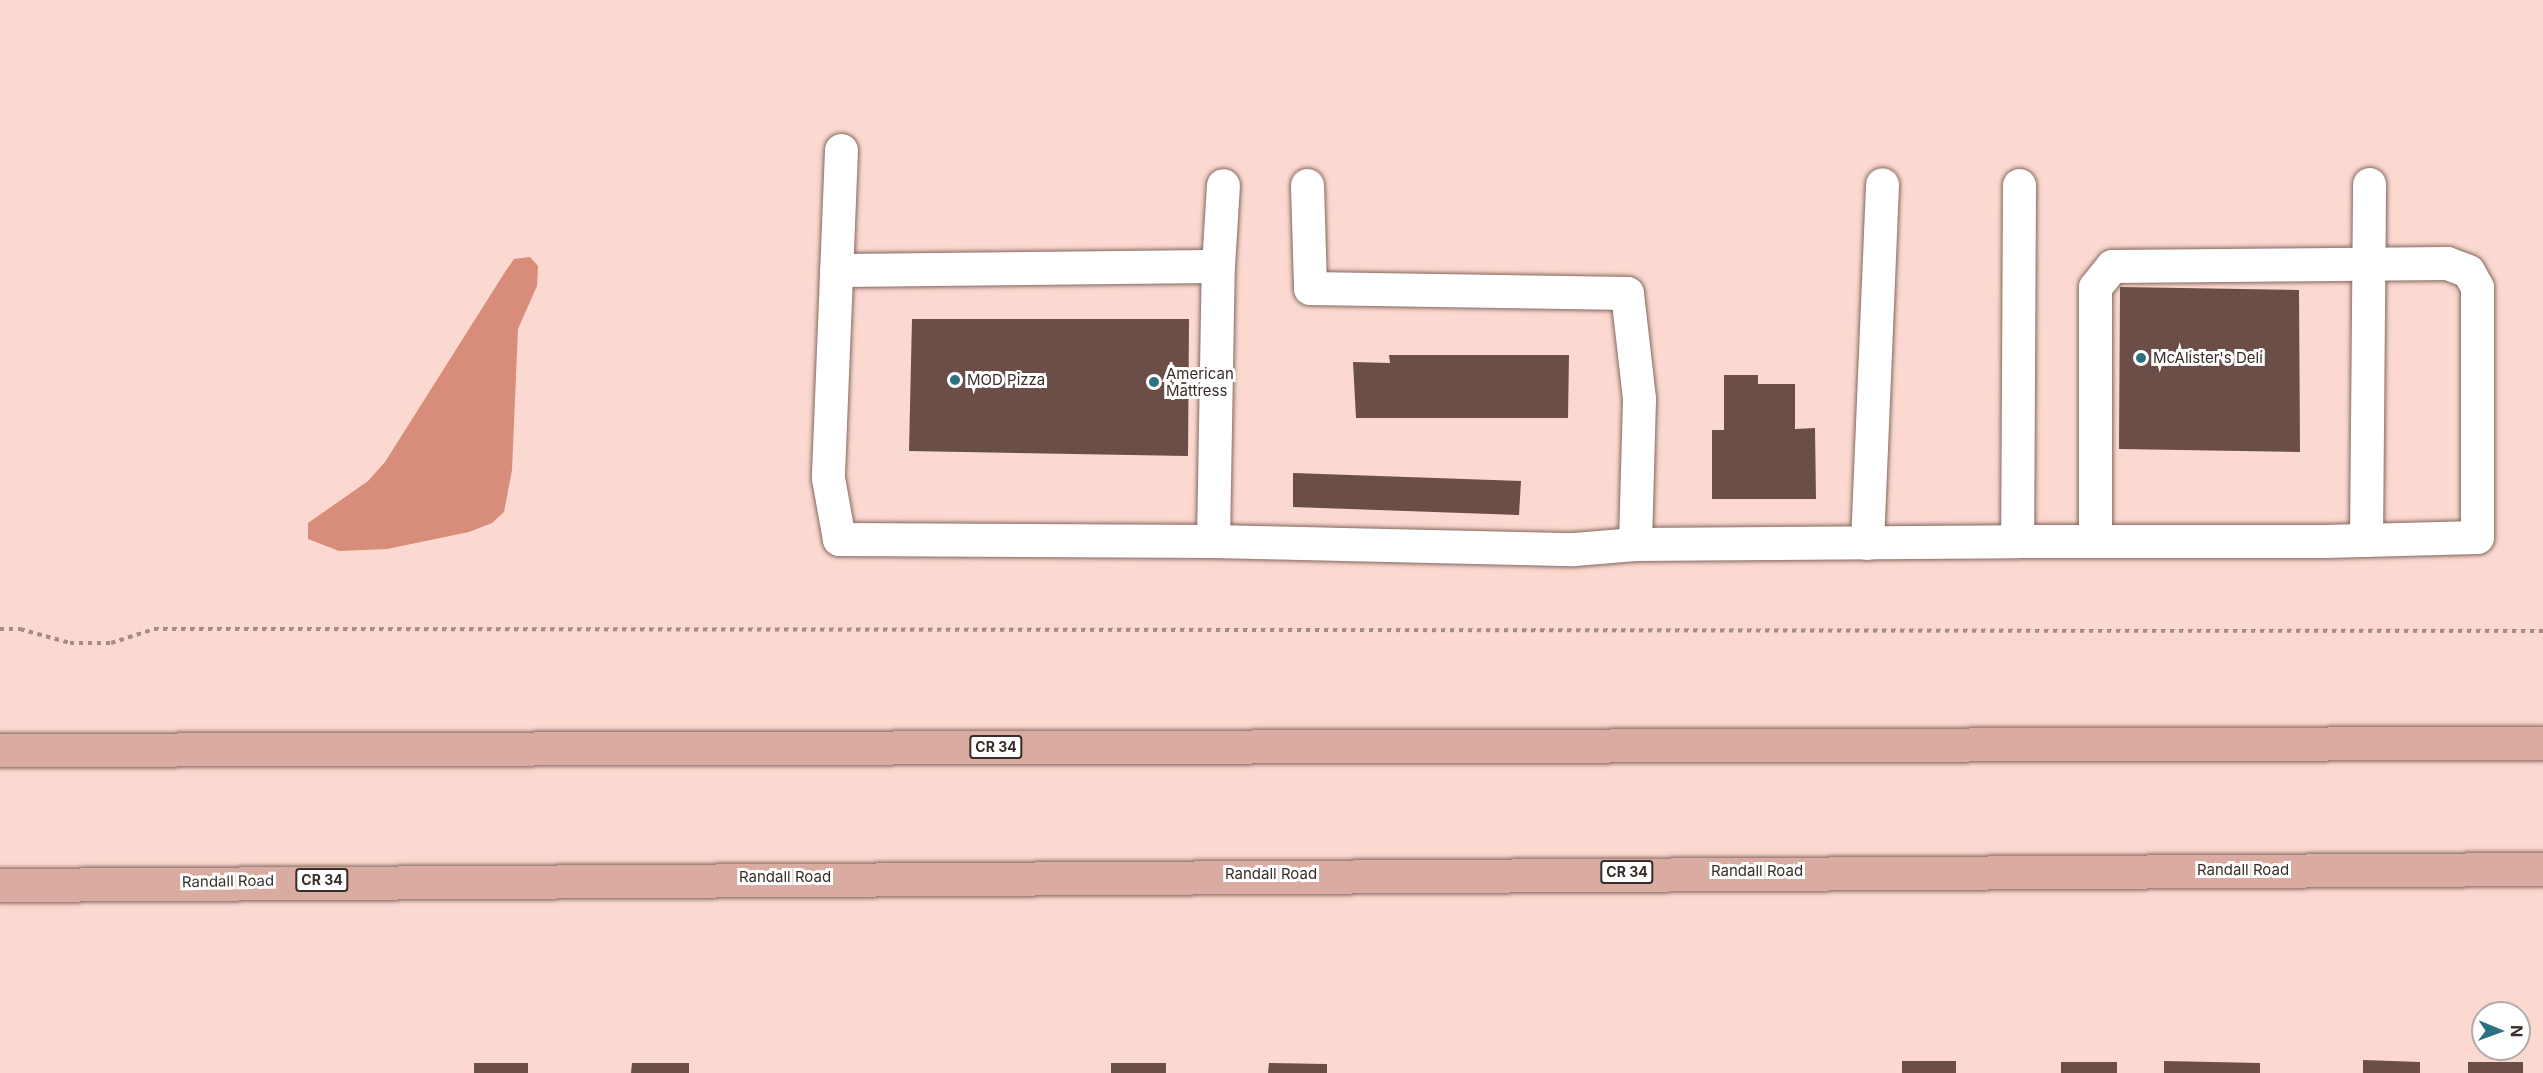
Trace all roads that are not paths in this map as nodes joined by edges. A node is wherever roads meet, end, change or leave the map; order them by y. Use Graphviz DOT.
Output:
graph roads {
  1 [pos="841,150"];
  2 [pos="1882,184"];
  3 [pos="2369,184"];
  4 [pos="1223,185"];
  5 [pos="1307,185"];
  6 [pos="2019,185"];
  7 [pos="2366,264"];
  8 [pos="1218,266"];
  9 [pos="836,270"];
  10 [pos="2366,540"];
  11 [pos="1214,541"];
  12 [pos="2017,541"];
  13 [pos="2095,541"];
  14 [pos="1867,543"];
  15 [pos="1635,544"];
  16 [pos="2543,744"];
  17 [pos="0,750"];
  18 [pos="2543,869"];
  19 [pos="0,885"];
  1 -- 9 [label="lane"];
  2 -- 14 [label="lane"];
  3 -- 7 [label="lane"];
  4 -- 8 [label="lane"];
  5 -- 15 [label="lane"];
  6 -- 12 [label="lane"];
  7 -- 10 [label="lane"];
  7 -- 10 [label="lane"];
  7 -- 13 [label="lane"];
  8 -- 9 [label="lane"];
  8 -- 11 [label="lane"];
  9 -- 11 [label="lane"];
  10 -- 13 [label="lane"];
  11 -- 15 [label="lane"];
  12 -- 13 [label="lane"];
  12 -- 14 [label="lane"];
  14 -- 15 [label="lane"];
  16 -- 17 [label="main road, CR 34"];
  18 -- 19 [label="main road, Randall Road / CR 34"];
}
